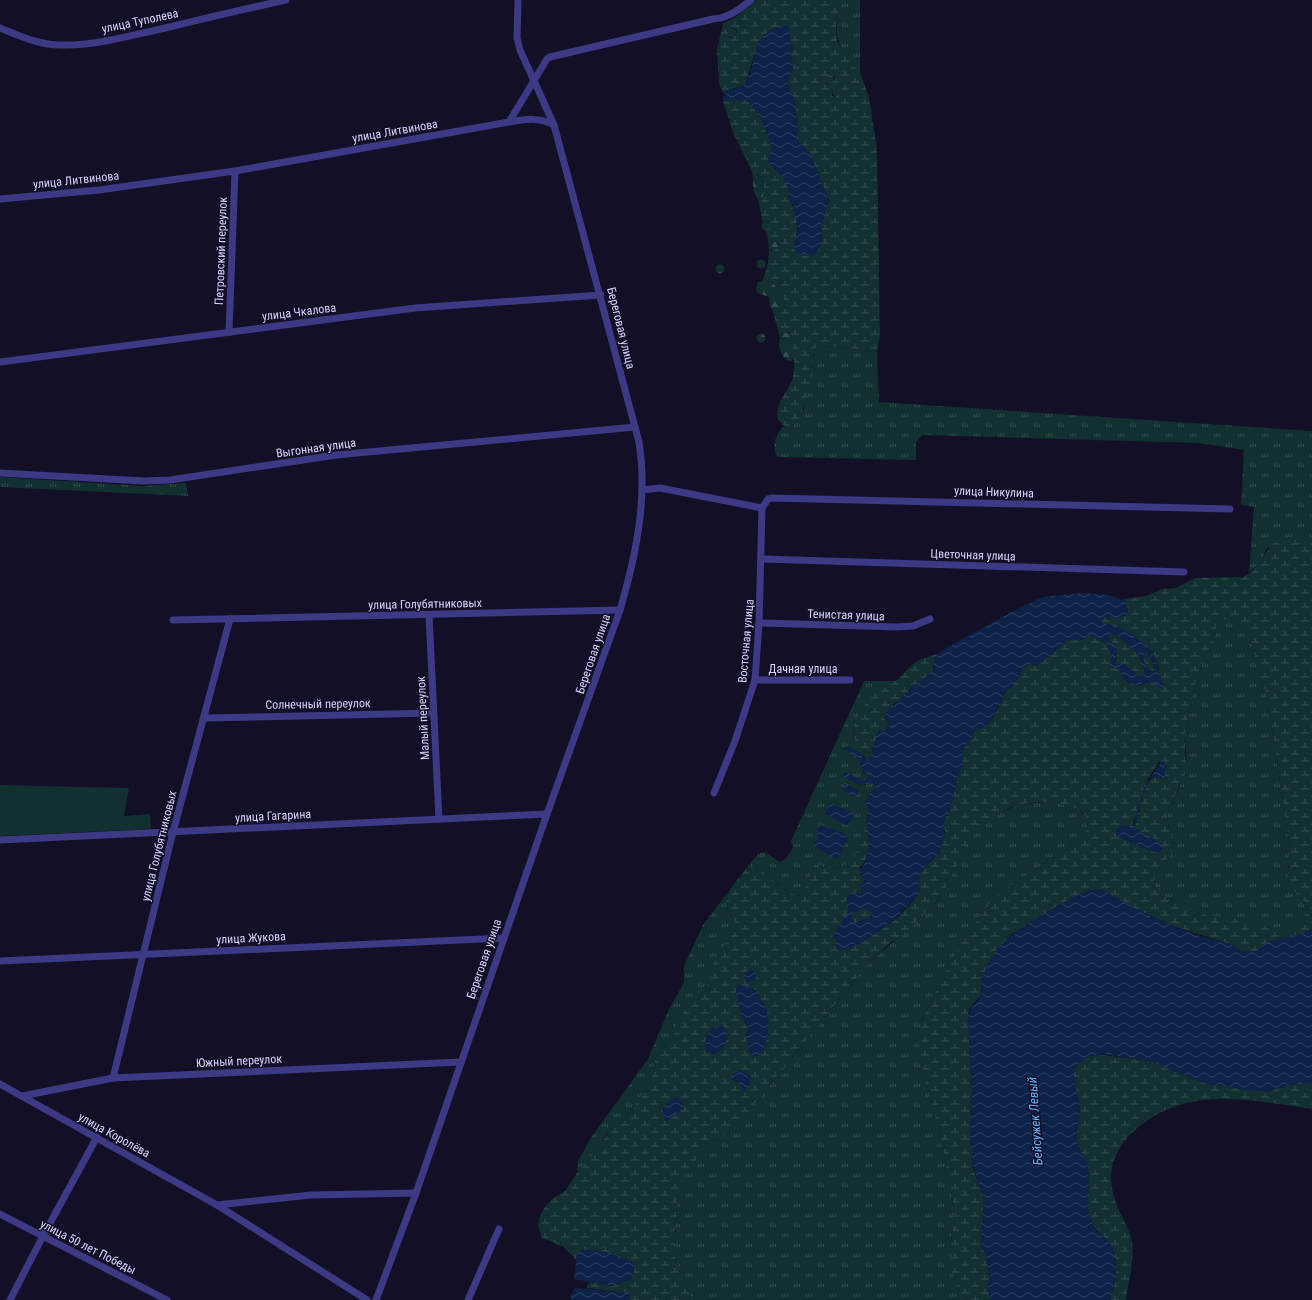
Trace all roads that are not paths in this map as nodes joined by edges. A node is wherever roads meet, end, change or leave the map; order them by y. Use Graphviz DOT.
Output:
graph roads {
  1 [pos="286,0"];
  2 [pos="518,0"];
  3 [pos="751,0"];
  4 [pos="0,28"];
  5 [pos="535,80"];
  6 [pos="509,122"];
  7 [pos="554,125"];
  8 [pos="235,171"];
  9 [pos="0,199"];
  10 [pos="601,295"];
  11 [pos="229,332"];
  12 [pos="0,362"];
  13 [pos="635,427"];
  14 [pos="0,473"];
  15 [pos="642,490"];
  16 [pos="762,508"];
  17 [pos="1230,509"];
  18 [pos="762,559"];
  19 [pos="1184,572"];
  20 [pos="620,610"];
  21 [pos="430,615"];
  22 [pos="930,619"];
  23 [pos="173,620"];
  24 [pos="230,620"];
  25 [pos="760,623"];
  26 [pos="755,680"];
  27 [pos="850,680"];
  28 [pos="433,713"];
  29 [pos="205,718"];
  30 [pos="714,793"];
  31 [pos="546,814"];
  32 [pos="439,819"];
  33 [pos="173,832"];
  34 [pos="0,840"];
  35 [pos="504,938"];
  36 [pos="143,954"];
  37 [pos="0,961"];
  38 [pos="460,1062"];
  39 [pos="113,1078"];
  40 [pos="0,1084"];
  41 [pos="22,1096"];
  42 [pos="97,1137"];
  43 [pos="416,1193"];
  44 [pos="217,1205"];
  45 [pos="0,1214"];
  46 [pos="499,1229"];
  47 [pos="43,1236"];
  48 [pos="10,1300"];
  49 [pos="166,1300"];
  50 [pos="366,1300"];
  51 [pos="376,1300"];
  52 [pos="468,1300"];
  1 -- 4 [label="street, улица Туполева"];
  2 -- 5 [label="street, Береговая улица"];
  3 -- 5 [label="street"];
  5 -- 6 [label="street"];
  5 -- 7 [label="street, Береговая улица"];
  6 -- 7 [label="street, улица Литвинова"];
  6 -- 8 [label="street, улица Литвинова"];
  7 -- 10 [label="street, Береговая улица"];
  8 -- 9 [label="street, улица Литвинова"];
  8 -- 11 [label="street, Петровский переулок"];
  10 -- 11 [label="street, улица Чкалова"];
  10 -- 13 [label="street, Береговая улица"];
  11 -- 12 [label="street, улица Чкалова"];
  13 -- 14 [label="street, Выгонная улица"];
  13 -- 15 [label="street, Береговая улица"];
  15 -- 16 [label="street"];
  15 -- 20 [label="street, Береговая улица"];
  16 -- 17 [label="street, улица Никулина"];
  16 -- 18 [label="street, Восточная улица"];
  18 -- 19 [label="street, Цветочная улица"];
  18 -- 25 [label="street, Восточная улица"];
  20 -- 21 [label="street, улица Голубятниковых"];
  20 -- 31 [label="street, Береговая улица"];
  21 -- 24 [label="street, улица Голубятниковых"];
  21 -- 28 [label="street, Малый переулок"];
  22 -- 25 [label="street, Тенистая улица"];
  23 -- 24 [label="street, улица Голубятниковых"];
  24 -- 29 [label="street, улица Голубятниковых"];
  25 -- 26 [label="street, Восточная улица"];
  26 -- 27 [label="street, Дачная улица"];
  26 -- 30 [label="street, Восточная улица"];
  28 -- 29 [label="street, Солнечный переулок"];
  28 -- 32 [label="street, Малый переулок"];
  29 -- 33 [label="street, улица Голубятниковых"];
  31 -- 32 [label="street, улица Гагарина"];
  31 -- 35 [label="street, Береговая улица"];
  32 -- 33 [label="street, улица Гагарина"];
  33 -- 34 [label="street, улица Гагарина"];
  33 -- 36 [label="street, улица Голубятниковых"];
  35 -- 36 [label="street, улица Жукова"];
  35 -- 38 [label="street, Береговая улица"];
  36 -- 37 [label="street, улица Жукова"];
  36 -- 39 [label="street, улица Голубятниковых"];
  38 -- 39 [label="street, Южный переулок"];
  38 -- 43 [label="street, Береговая улица"];
  39 -- 41 [label="street, Южный переулок"];
  40 -- 41 [label="street, улица Королёва"];
  41 -- 42 [label="street, улица Королёва"];
  42 -- 44 [label="street, улица Королёва"];
  42 -- 47 [label="street"];
  43 -- 44 [label="street"];
  43 -- 51 [label="street, Береговая улица"];
  44 -- 50 [label="street, улица Королёва"];
  45 -- 47 [label="street, улица 50 лет Победы"];
  46 -- 52 [label="street"];
  47 -- 48 [label="street"];
  47 -- 49 [label="street, улица 50 лет Победы"];
}
